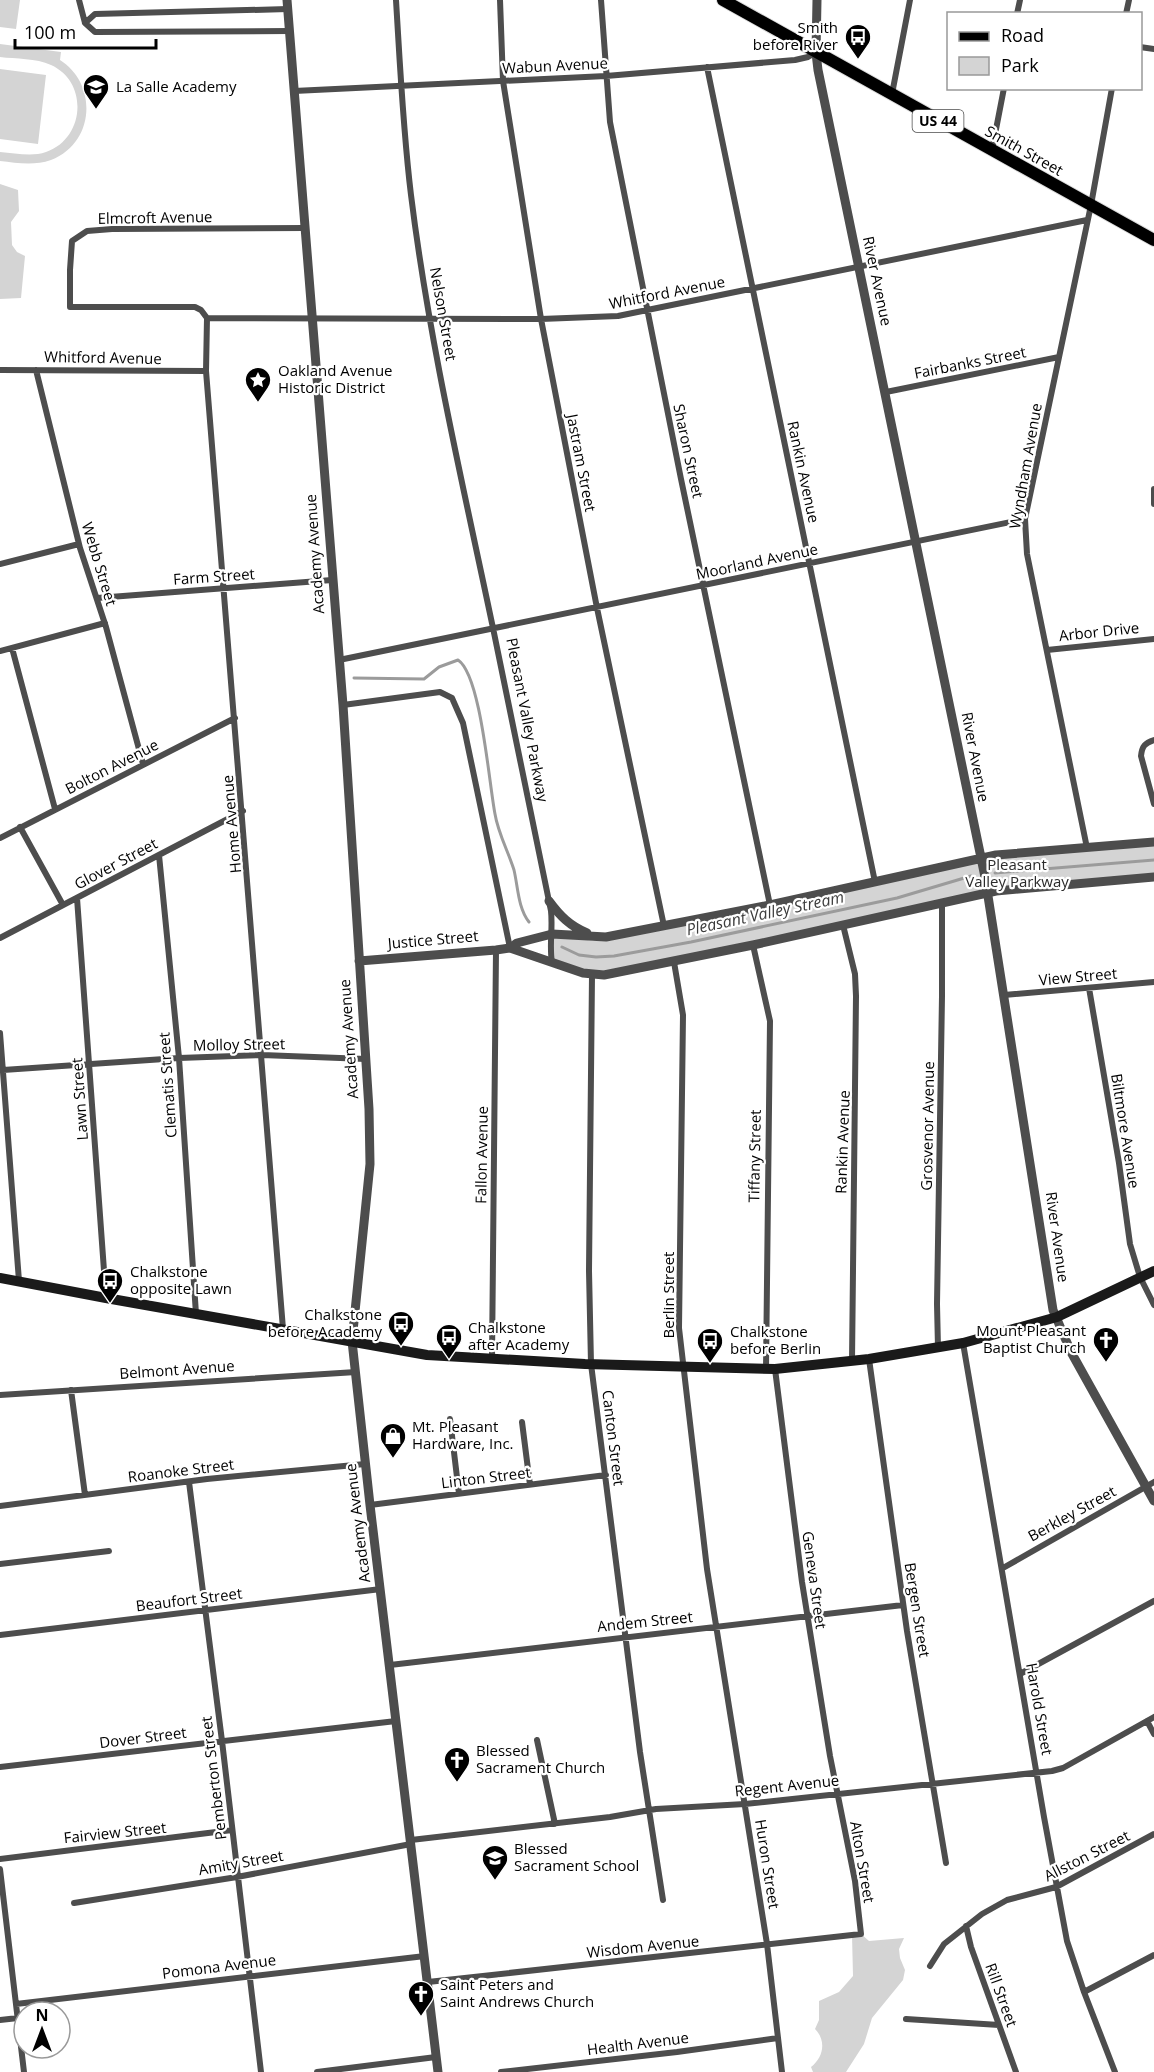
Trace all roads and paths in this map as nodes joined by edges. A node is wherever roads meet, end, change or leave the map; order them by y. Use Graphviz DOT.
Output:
graph roads {
  1 [pos="79,0"];
  2 [pos="396,0"];
  3 [pos="500,0"];
  4 [pos="601,0"];
  5 [pos="723,0"];
  6 [pos="817,0"];
  7 [pos="910,0"];
  8 [pos="288,5"];
  9 [pos="86,23"];
  10 [pos="290,31"];
  11 [pos="816,53"];
  12 [pos="707,67"];
  13 [pos="606,75"];
  14 [pos="504,81"];
  15 [pos="401,86"];
  16 [pos="1004,90"];
  17 [pos="1112,90"];
  18 [pos="294,91"];
  19 [pos="892,95"];
  20 [pos="992,150"];
  21 [pos="1090,205"];
  22 [pos="1088,220"];
  23 [pos="305,228"];
  24 [pos="1154,240"];
  25 [pos="859,267"];
  26 [pos="753,288"];
  27 [pos="647,310"];
  28 [pos="207,318"];
  29 [pos="312,319"];
  30 [pos="431,319"];
  31 [pos="541,319"];
  32 [pos="1059,357"];
  33 [pos="0,370"];
  34 [pos="36,370"];
  35 [pos="206,371"];
  36 [pos="886,392"];
  37 [pos="1154,489"];
  38 [pos="1154,504"];
  39 [pos="1025,519"];
  40 [pos="915,542"];
  41 [pos="80,544"];
  42 [pos="0,564"];
  43 [pos="809,564"];
  44 [pos="332,579"];
  45 [pos="704,585"];
  46 [pos="225,589"];
  47 [pos="96,598"];
  48 [pos="597,608"];
  49 [pos="105,623"];
  50 [pos="493,629"];
  51 [pos="1154,639"];
  52 [pos="12,648"];
  53 [pos="1047,650"];
  54 [pos="0,651"];
  55 [pos="339,660"];
  56 [pos="343,705"];
  57 [pos="236,718"];
  58 [pos="1154,740"];
  59 [pos="143,764"];
  60 [pos="1154,804"];
  61 [pos="55,809"];
  62 [pos="243,811"];
  63 [pos="20,827"];
  64 [pos="0,838"];
  65 [pos="1154,842"];
  66 [pos="1087,848"];
  67 [pos="159,855"];
  68 [pos="980,859"];
  69 [pos="1154,877"];
  70 [pos="875,882"];
  71 [pos="988,893"];
  72 [pos="77,898"];
  73 [pos="549,902"];
  74 [pos="942,904"];
  75 [pos="63,905"];
  76 [pos="770,905"];
  77 [pos="843,925"];
  78 [pos="664,926"];
  79 [pos="552,934"];
  80 [pos="598,937"];
  81 [pos="0,938"];
  82 [pos="753,945"];
  83 [pos="510,948"];
  84 [pos="496,950"];
  85 [pos="359,962"];
  86 [pos="674,962"];
  87 [pos="552,963"];
  88 [pos="592,975"];
  89 [pos="1154,982"];
  90 [pos="1089,988"];
  91 [pos="1004,995"];
  92 [pos="0,1033"];
  93 [pos="262,1055"];
  94 [pos="179,1058"];
  95 [pos="366,1059"];
  96 [pos="89,1064"];
  97 [pos="3,1070"];
  98 [pos="1154,1271"];
  99 [pos="1140,1277"];
  100 [pos="0,1278"];
  101 [pos="20,1281"];
  102 [pos="106,1299"];
  103 [pos="1154,1305"];
  104 [pos="196,1314"];
  105 [pos="1057,1317"];
  106 [pos="284,1329"];
  107 [pos="352,1341"];
  108 [pos="963,1343"];
  109 [pos="938,1348"];
  110 [pos="492,1359"];
  111 [pos="869,1359"];
  112 [pos="852,1361"];
  113 [pos="591,1364"];
  114 [pos="683,1365"];
  115 [pos="770,1369"];
  116 [pos="356,1372"];
  117 [pos="72,1390"];
  118 [pos="0,1395"];
  119 [pos="450,1419"];
  120 [pos="522,1422"];
  121 [pos="365,1464"];
  122 [pos="606,1475"];
  123 [pos="189,1482"];
  124 [pos="1150,1484"];
  125 [pos="530,1485"];
  126 [pos="459,1494"];
  127 [pos="85,1495"];
  128 [pos="1154,1501"];
  129 [pos="370,1504"];
  130 [pos="0,1506"];
  131 [pos="109,1551"];
  132 [pos="0,1564"];
  133 [pos="1003,1568"];
  134 [pos="381,1589"];
  135 [pos="1154,1600"];
  136 [pos="903,1605"];
  137 [pos="205,1610"];
  138 [pos="807,1616"];
  139 [pos="715,1626"];
  140 [pos="0,1635"];
  141 [pos="626,1636"];
  142 [pos="390,1665"];
  143 [pos="1020,1674"];
  144 [pos="1154,1717"];
  145 [pos="396,1721"];
  146 [pos="1147,1721"];
  147 [pos="1154,1734"];
  148 [pos="537,1740"];
  149 [pos="222,1741"];
  150 [pos="0,1767"];
  151 [pos="1037,1772"];
  152 [pos="933,1783"];
  153 [pos="838,1793"];
  154 [pos="745,1804"];
  155 [pos="650,1811"];
  156 [pos="555,1824"];
  157 [pos="232,1830"];
  158 [pos="1154,1834"];
  159 [pos="411,1842"];
  160 [pos="0,1858"];
  161 [pos="946,1863"];
  162 [pos="0,1869"];
  163 [pos="237,1877"];
  164 [pos="1056,1887"];
  165 [pos="663,1900"];
  166 [pos="74,1903"];
  167 [pos="966,1926"];
  168 [pos="861,1934"];
  169 [pos="8,1940"];
  170 [pos="0,1941"];
  171 [pos="767,1944"];
  172 [pos="1154,1955"];
  173 [pos="424,1956"];
  174 [pos="930,1966"];
  175 [pos="249,1975"];
  176 [pos="428,1982"];
  177 [pos="1084,1992"];
  178 [pos="16,2000"];
  179 [pos="48,2000"];
  180 [pos="906,2019"];
  181 [pos="999,2025"];
  182 [pos="778,2038"];
  183 [pos="436,2057"];
  184 [pos="261,2072"];
  185 [pos="317,2072"];
  186 [pos="438,2072"];
  187 [pos="501,2072"];
  188 [pos="782,2072"];
  189 [pos="1016,2072"];
  190 [pos="1115,2072"];
  1 -- 9 [label="street"];
  2 -- 15 [label="street, Nelson Street"];
  3 -- 14 [label="street, Jastram Street"];
  4 -- 13 [label="street, Sharon Street"];
  5 -- 11 [label="main road, Smith Street / US 44"];
  6 -- 11 [label="street, River Avenue"];
  7 -- 19 [label="street"];
  8 -- 9 [label="street"];
  8 -- 10 [label="street, Academy Avenue"];
  9 -- 10 [label="street"];
  10 -- 18 [label="street, Academy Avenue"];
  11 -- 12 [label="street, Wabun Avenue"];
  11 -- 19 [label="main road, Smith Street / US 44"];
  11 -- 25 [label="street, River Avenue"];
  12 -- 13 [label="street, Wabun Avenue"];
  12 -- 26 [label="street, Rankin Avenue"];
  13 -- 14 [label="street, Wabun Avenue"];
  13 -- 27 [label="street, Sharon Street"];
  14 -- 15 [label="street, Wabun Avenue"];
  14 -- 31 [label="street, Jastram Street"];
  15 -- 18 [label="street, Wabun Avenue"];
  15 -- 30 [label="street, Nelson Street"];
  16 -- 20 [label="street"];
  17 -- 21 [label="street, Wyndham Avenue"];
  18 -- 23 [label="street, Academy Avenue"];
  19 -- 20 [label="main road, Smith Street / US 44"];
  20 -- 21 [label="main road, Smith Street / US 44"];
  21 -- 22 [label="street, Wyndham Avenue"];
  21 -- 24 [label="main road, Smith Street / US 44"];
  22 -- 25 [label="street, Whitford Avenue"];
  22 -- 32 [label="street, Wyndham Avenue"];
  23 -- 28 [label="street, Elmcroft Avenue"];
  23 -- 29 [label="street, Academy Avenue"];
  25 -- 26 [label="street, Whitford Avenue"];
  25 -- 36 [label="street, River Avenue"];
  26 -- 27 [label="street, Whitford Avenue"];
  26 -- 43 [label="street, Rankin Avenue"];
  27 -- 31 [label="street, Whitford Avenue"];
  27 -- 45 [label="street, Sharon Street"];
  28 -- 29 [label="street, Whitford Avenue"];
  28 -- 35 [label="street, Home Avenue"];
  29 -- 30 [label="street, Whitford Avenue"];
  29 -- 44 [label="street, Academy Avenue"];
  30 -- 31 [label="street, Whitford Avenue"];
  30 -- 50 [label="street, Nelson Street"];
  31 -- 48 [label="street, Jastram Street"];
  32 -- 36 [label="street, Fairbanks Street"];
  32 -- 39 [label="street, Wyndham Avenue"];
  33 -- 34 [label="street, Whitford Avenue"];
  34 -- 35 [label="street, Whitford Avenue"];
  34 -- 41 [label="street, Webb Street"];
  35 -- 46 [label="street, Home Avenue"];
  36 -- 40 [label="street, River Avenue"];
  37 -- 38 [label="street"];
  39 -- 40 [label="street, Moorland Avenue"];
  39 -- 53 [label="street, Wyndham Avenue"];
  40 -- 43 [label="street, Moorland Avenue"];
  40 -- 68 [label="street, River Avenue"];
  41 -- 42 [label="street"];
  41 -- 47 [label="street, Webb Street"];
  43 -- 45 [label="street, Moorland Avenue"];
  43 -- 70 [label="street, Rankin Avenue"];
  44 -- 46 [label="street, Farm Street"];
  44 -- 55 [label="street, Academy Avenue"];
  45 -- 48 [label="street, Moorland Avenue"];
  45 -- 76 [label="street, Sharon Street"];
  46 -- 47 [label="street, Farm Street"];
  46 -- 57 [label="street, Home Avenue"];
  47 -- 49 [label="street, Webb Street"];
  48 -- 50 [label="street, Moorland Avenue"];
  48 -- 78 [label="street, Jastram Street"];
  49 -- 52 [label="street"];
  49 -- 59 [label="street, Webb Street"];
  50 -- 55 [label="street, Pleasant Valley Parkway"];
  50 -- 73 [label="street, Pleasant Valley Parkway"];
  51 -- 53 [label="street, Arbor Drive"];
  52 -- 54 [label="street"];
  52 -- 61 [label="street"];
  53 -- 66 [label="street, Wyndham Avenue"];
  55 -- 56 [label="street, Academy Avenue"];
  56 -- 83 [label="street"];
  56 -- 85 [label="street, Academy Avenue"];
  57 -- 59 [label="street, Bolton Avenue"];
  57 -- 62 [label="street, Home Avenue"];
  58 -- 60 [label="street"];
  59 -- 61 [label="street, Bolton Avenue"];
  61 -- 63 [label="street, Bolton Avenue"];
  62 -- 67 [label="street, Glover Street"];
  62 -- 93 [label="street, Home Avenue"];
  63 -- 64 [label="street, Bolton Avenue"];
  63 -- 75 [label="street"];
  65 -- 66 [label="street"];
  66 -- 68 [label="street"];
  67 -- 72 [label="street, Glover Street"];
  67 -- 94 [label="street, Clematis Street"];
  68 -- 70 [label="street"];
  68 -- 71 [label="street, River Avenue"];
  69 -- 71 [label="street"];
  70 -- 76 [label="street"];
  71 -- 74 [label="street"];
  71 -- 91 [label="street, River Avenue"];
  72 -- 75 [label="street, Glover Street"];
  72 -- 96 [label="street, Lawn Street"];
  73 -- 79 [label="street, Pleasant Valley Parkway"];
  73 -- 80 [label="street"];
  74 -- 77 [label="street"];
  74 -- 109 [label="street, Grosvenor Avenue"];
  75 -- 81 [label="street, Glover Street"];
  76 -- 78 [label="street"];
  77 -- 82 [label="street"];
  77 -- 112 [label="street, Rankin Avenue"];
  78 -- 80 [label="street"];
  79 -- 80 [label="street"];
  79 -- 83 [label="street"];
  79 -- 87 [label="street, Pleasant Valley Parkway"];
  82 -- 86 [label="street"];
  82 -- 115 [label="street, Tiffany Street"];
  83 -- 84 [label="street, Justice Street"];
  83 -- 87 [label="street"];
  84 -- 85 [label="street, Justice Street"];
  84 -- 110 [label="street, Fallon Avenue"];
  85 -- 95 [label="street, Academy Avenue"];
  86 -- 88 [label="street"];
  86 -- 114 [label="street, Berlin Street"];
  87 -- 88 [label="street"];
  88 -- 113 [label="street, Canton Street"];
  89 -- 90 [label="street, View Street"];
  90 -- 91 [label="street, View Street"];
  90 -- 99 [label="street, Biltmore Avenue"];
  91 -- 105 [label="street, River Avenue"];
  92 -- 97 [label="street"];
  93 -- 94 [label="street, Molloy Street"];
  93 -- 95 [label="street, Molloy Street"];
  93 -- 106 [label="street, Home Avenue"];
  94 -- 96 [label="street, Molloy Street"];
  94 -- 104 [label="street, Clematis Street"];
  95 -- 107 [label="street, Academy Avenue"];
  96 -- 97 [label="street, Molloy Street"];
  96 -- 102 [label="street, Lawn Street"];
  97 -- 101 [label="street"];
  98 -- 99 [label="main road"];
  99 -- 103 [label="street, Biltmore Avenue"];
  99 -- 105 [label="main road"];
  100 -- 101 [label="main road"];
  101 -- 102 [label="main road"];
  102 -- 104 [label="main road"];
  104 -- 106 [label="main road"];
  105 -- 108 [label="main road"];
  105 -- 124 [label="street, River Avenue"];
  106 -- 107 [label="main road"];
  107 -- 110 [label="main road"];
  107 -- 116 [label="street, Academy Avenue"];
  108 -- 109 [label="main road"];
  108 -- 133 [label="street, Harold Street"];
  109 -- 111 [label="main road"];
  110 -- 113 [label="main road"];
  111 -- 112 [label="main road"];
  111 -- 136 [label="street, Bergen Street"];
  112 -- 115 [label="main road"];
  113 -- 114 [label="main road"];
  113 -- 122 [label="street, Canton Street"];
  114 -- 115 [label="main road"];
  114 -- 139 [label="street, Berlin Street"];
  115 -- 138 [label="street, Geneva Street"];
  116 -- 117 [label="street, Belmont Avenue"];
  116 -- 121 [label="street, Academy Avenue"];
  117 -- 118 [label="street, Belmont Avenue"];
  117 -- 127 [label="street"];
  119 -- 126 [label="street"];
  120 -- 125 [label="street"];
  121 -- 123 [label="street, Roanoke Street"];
  121 -- 129 [label="street, Academy Avenue"];
  122 -- 125 [label="street, Linton Street"];
  122 -- 141 [label="street, Canton Street"];
  123 -- 127 [label="street, Roanoke Street"];
  123 -- 137 [label="street, Pemberton Street"];
  124 -- 128 [label="street, River Avenue"];
  124 -- 133 [label="street, Berkley Street"];
  125 -- 126 [label="street, Linton Street"];
  126 -- 129 [label="street, Linton Street"];
  127 -- 130 [label="street, Roanoke Street"];
  129 -- 134 [label="street, Academy Avenue"];
  131 -- 132 [label="street"];
  133 -- 143 [label="street, Harold Street"];
  134 -- 137 [label="street, Beaufort Street"];
  134 -- 142 [label="street, Academy Avenue"];
  135 -- 143 [label="street"];
  136 -- 138 [label="street, Andem Street"];
  136 -- 152 [label="street, Bergen Street"];
  137 -- 140 [label="street, Beaufort Street"];
  137 -- 149 [label="street, Pemberton Street"];
  138 -- 139 [label="street, Andem Street"];
  138 -- 153 [label="street, Geneva Street"];
  139 -- 141 [label="street, Andem Street"];
  139 -- 154 [label="street, Huron Street"];
  141 -- 142 [label="street, Andem Street"];
  141 -- 155 [label="street, Canton Street"];
  142 -- 145 [label="street, Academy Avenue"];
  143 -- 151 [label="street, Harold Street"];
  144 -- 146 [label="street, Regent Avenue"];
  145 -- 149 [label="street, Dover Street"];
  145 -- 159 [label="street, Academy Avenue"];
  146 -- 147 [label="street"];
  146 -- 151 [label="street, Regent Avenue"];
  148 -- 156 [label="street"];
  149 -- 150 [label="street, Dover Street"];
  149 -- 157 [label="street, Pemberton Street"];
  151 -- 152 [label="street, Regent Avenue"];
  151 -- 164 [label="street, Harold Street"];
  152 -- 153 [label="street, Regent Avenue"];
  152 -- 161 [label="street, Bergen Street"];
  153 -- 154 [label="street, Regent Avenue"];
  153 -- 168 [label="street, Alton Street"];
  154 -- 155 [label="street, Regent Avenue"];
  154 -- 171 [label="street, Huron Street"];
  155 -- 156 [label="street, Regent Avenue"];
  155 -- 165 [label="street, Canton Street"];
  156 -- 159 [label="street, Regent Avenue"];
  157 -- 160 [label="street, Fairview Street"];
  157 -- 163 [label="street, Pemberton Street"];
  158 -- 164 [label="street, Allston Street"];
  159 -- 163 [label="street, Amity Street"];
  159 -- 173 [label="street, Academy Avenue"];
  162 -- 169 [label="street"];
  163 -- 166 [label="street, Amity Street"];
  163 -- 175 [label="street, Pemberton Street"];
  164 -- 167 [label="street, Allston Street"];
  164 -- 177 [label="street, Harold Street"];
  167 -- 174 [label="street, Allston Street"];
  167 -- 181 [label="street, Rill Street"];
  168 -- 171 [label="street, Wisdom Avenue"];
  169 -- 170 [label="street"];
  169 -- 178 [label="street"];
  171 -- 176 [label="street, Wisdom Avenue"];
  171 -- 182 [label="street, Huron Street"];
  172 -- 177 [label="street"];
  173 -- 175 [label="street, Pomona Avenue"];
  173 -- 176 [label="street, Academy Avenue"];
  175 -- 179 [label="street, Pomona Avenue"];
  175 -- 184 [label="street, Pemberton Street"];
  176 -- 183 [label="street, Academy Avenue"];
  177 -- 190 [label="street, Harold Street"];
  180 -- 181 [label="street"];
  181 -- 189 [label="street, Rill Street"];
  182 -- 187 [label="street, Health Avenue"];
  182 -- 188 [label="street, Huron Street"];
  183 -- 185 [label="street"];
  183 -- 186 [label="street, Academy Avenue"];
}
